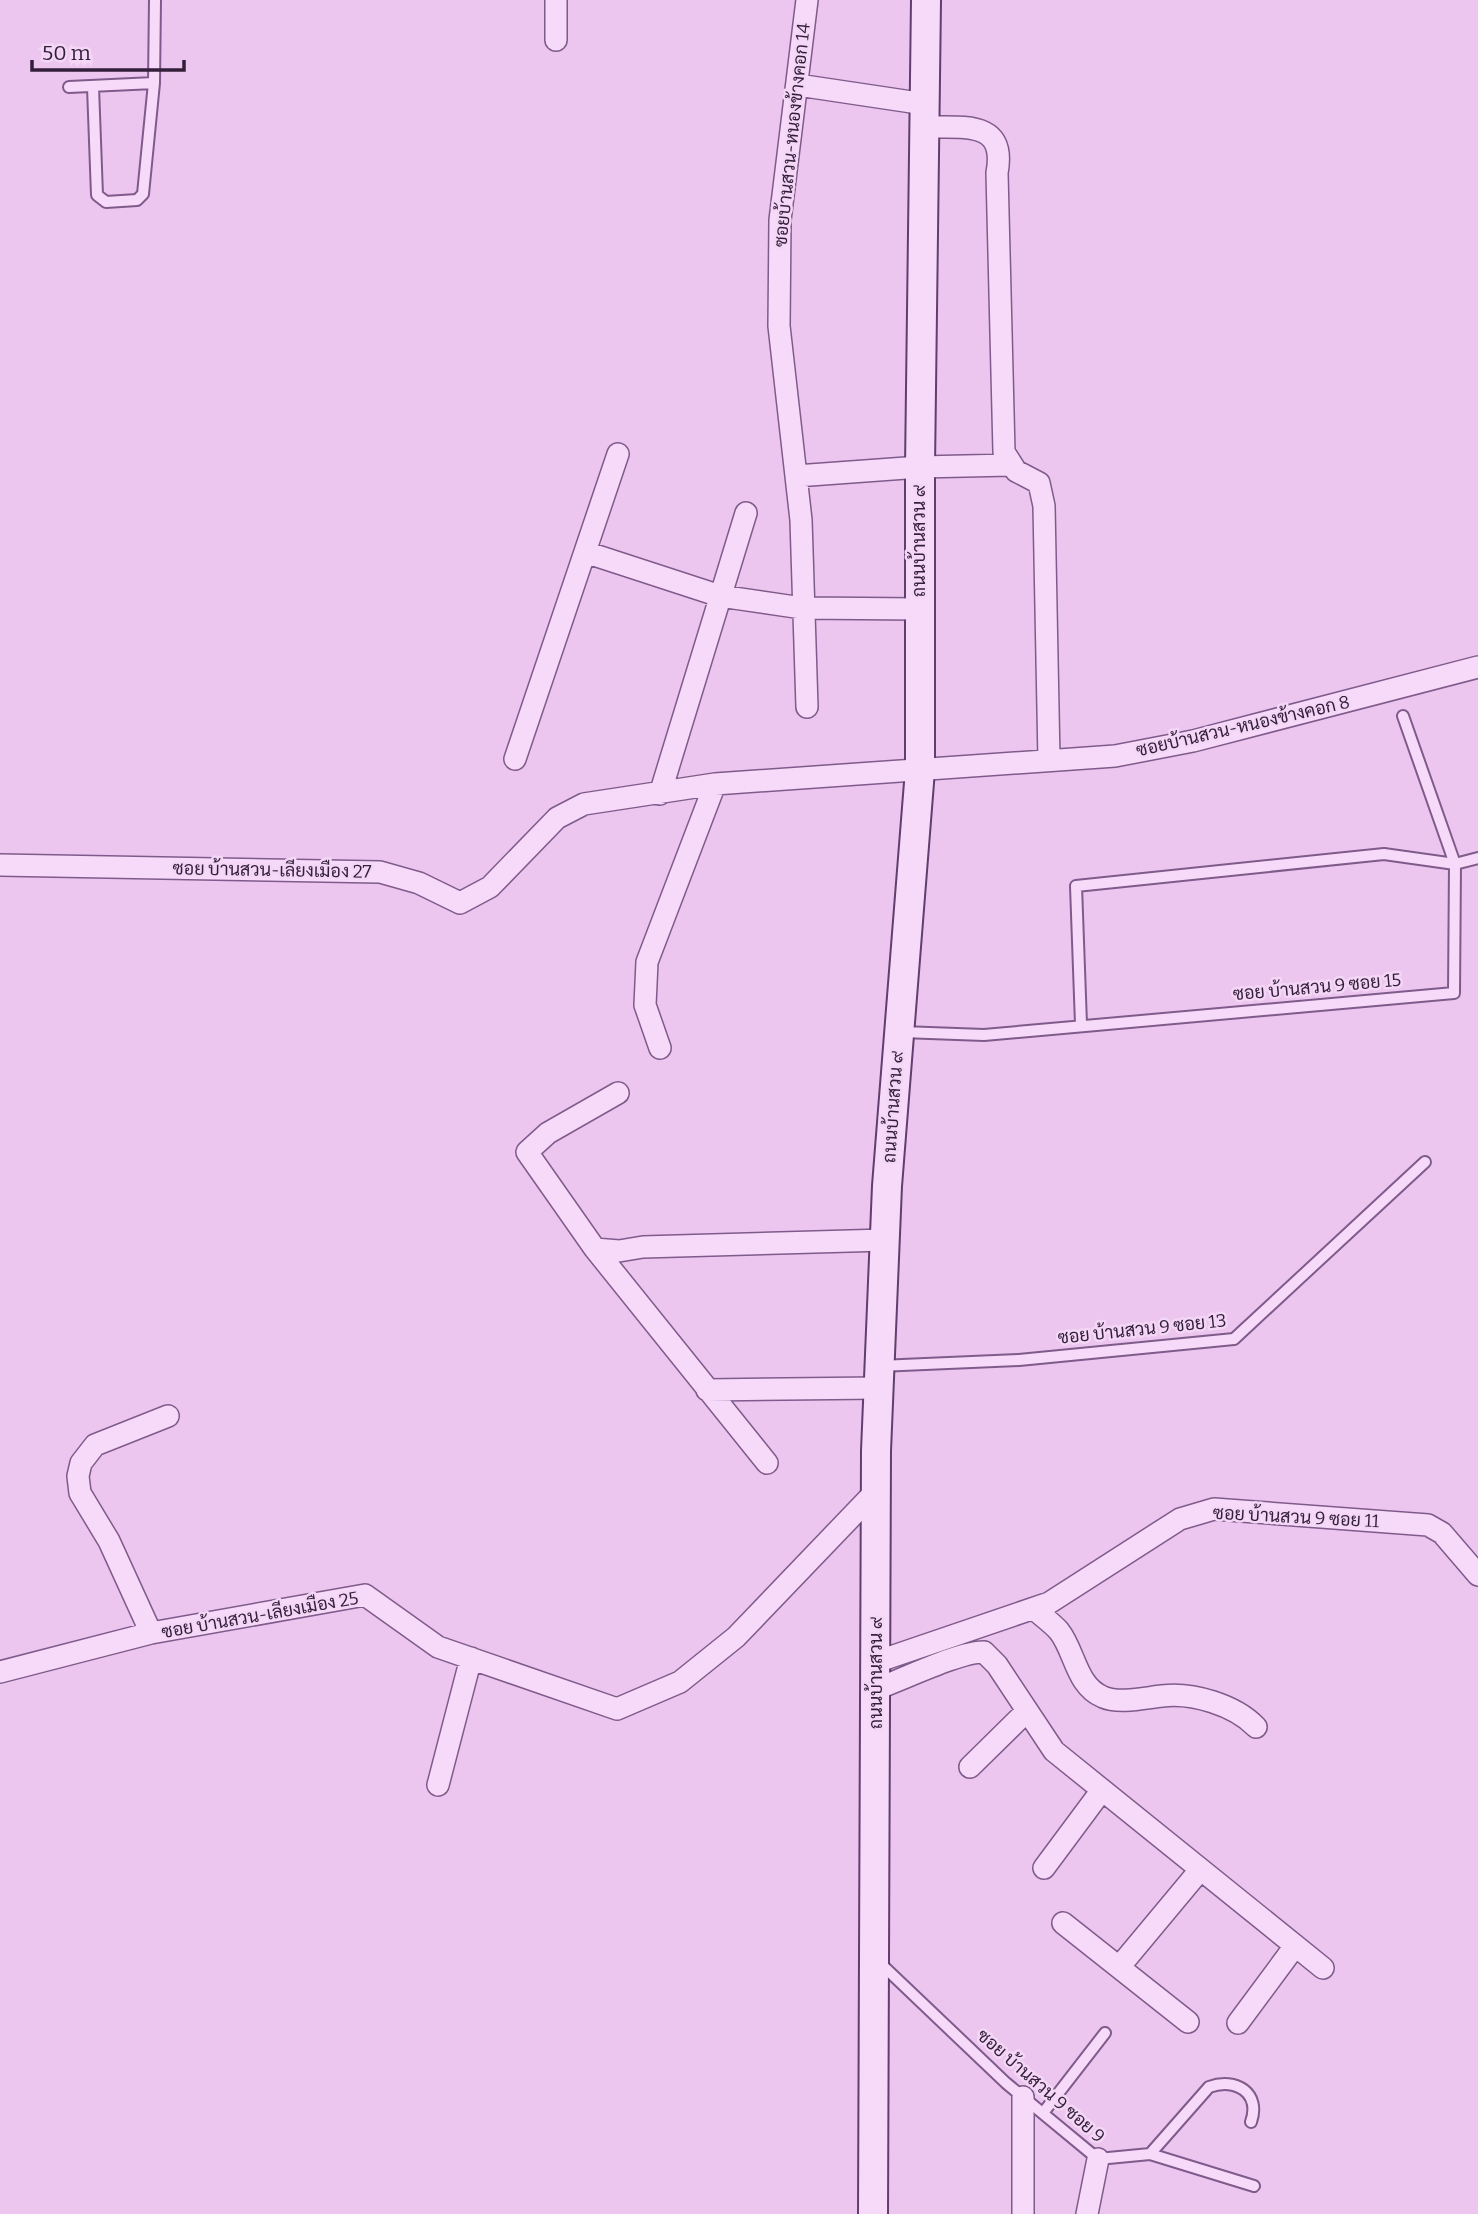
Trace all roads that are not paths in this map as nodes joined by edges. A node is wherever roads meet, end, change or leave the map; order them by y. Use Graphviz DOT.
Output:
graph roads {
  1 [pos="155,0"];
  2 [pos="556,0"];
  3 [pos="807,0"];
  4 [pos="926,0"];
  5 [pos="556,40"];
  6 [pos="154,83"];
  7 [pos="798,85"];
  8 [pos="69,87"];
  9 [pos="93,87"];
  10 [pos="924,116"];
  11 [pos="618,454"];
  12 [pos="1010,465"];
  13 [pos="919,467"];
  14 [pos="796,476"];
  15 [pos="746,513"];
  16 [pos="585,552"];
  17 [pos="720,596"];
  18 [pos="802,608"];
  19 [pos="919,609"];
  20 [pos="1478,667"];
  21 [pos="807,707"];
  22 [pos="1403,716"];
  23 [pos="515,759"];
  24 [pos="1048,760"];
  25 [pos="920,769"];
  26 [pos="715,784"];
  27 [pos="660,794"];
  28 [pos="1478,858"];
  29 [pos="1455,864"];
  30 [pos="0,865"];
  31 [pos="1081,1024"];
  32 [pos="898,1032"];
  33 [pos="660,1048"];
  34 [pos="618,1093"];
  35 [pos="1425,1161"];
  36 [pos="885,1240"];
  37 [pos="595,1249"];
  38 [pos="879,1377"];
  39 [pos="707,1390"];
  40 [pos="168,1416"];
  41 [pos="768,1463"];
  42 [pos="876,1491"];
  43 [pos="1478,1575"];
  44 [pos="1034,1609"];
  45 [pos="151,1633"];
  46 [pos="471,1658"];
  47 [pos="0,1672"];
  48 [pos="876,1676"];
  49 [pos="1027,1711"];
  50 [pos="1256,1727"];
  51 [pos="970,1768"];
  52 [pos="438,1785"];
  53 [pos="1102,1790"];
  54 [pos="1044,1868"];
  55 [pos="1200,1870"];
  56 [pos="1062,1923"];
  57 [pos="1295,1946"];
  58 [pos="875,1958"];
  59 [pos="1121,1966"];
  60 [pos="1323,1968"];
  61 [pos="1188,2022"];
  62 [pos="1238,2023"];
  63 [pos="1105,2033"];
  64 [pos="1023,2097"];
  65 [pos="1043,2113"];
  66 [pos="1251,2122"];
  67 [pos="1150,2154"];
  68 [pos="1098,2159"];
  69 [pos="1254,2186"];
  70 [pos="873,2214"];
  71 [pos="1023,2214"];
  72 [pos="1087,2214"];
  1 -- 6 [label="lane"];
  2 -- 5 [label="street"];
  3 -- 7 [label="street, ซอยบ้านสวน-หนองข้างคอก 14"];
  4 -- 10 [label="street, ถนนบ้านสวน ๙"];
  6 -- 9 [label="lane"];
  6 -- 9 [label="lane"];
  7 -- 10 [label="street"];
  7 -- 14 [label="street, ซอยบ้านสวน-หนองข้างคอก 14"];
  8 -- 9 [label="lane"];
  10 -- 12 [label="street"];
  10 -- 13 [label="street, ถนนบ้านสวน ๙"];
  11 -- 16 [label="street"];
  12 -- 13 [label="street"];
  12 -- 24 [label="street"];
  13 -- 14 [label="street"];
  13 -- 19 [label="street, ถนนบ้านสวน ๙"];
  14 -- 18 [label="street, ซอยบ้านสวน-หนองข้างคอก 14"];
  15 -- 17 [label="street"];
  16 -- 17 [label="street"];
  16 -- 23 [label="street"];
  17 -- 18 [label="street"];
  17 -- 27 [label="street"];
  18 -- 19 [label="street"];
  18 -- 21 [label="street, ซอยบ้านสวน-หนองข้างคอก 14"];
  19 -- 25 [label="street, ถนนบ้านสวน ๙"];
  20 -- 24 [label="street, ซอยบ้านสวน-หนองข้างคอก 8"];
  22 -- 29 [label="lane, ซอย บ้านสวน 9 ซอย 15"];
  24 -- 25 [label="street, ซอยบ้านสวน-หนองข้างคอก 8"];
  25 -- 26 [label="street, ซอย บ้านสวน-เลียงเมือง 27"];
  25 -- 32 [label="street, ถนนบ้านสวน ๙"];
  26 -- 27 [label="street, ซอย บ้านสวน-เลียงเมือง 27"];
  26 -- 33 [label="street"];
  27 -- 30 [label="street, ซอย บ้านสวน-เลียงเมือง 27"];
  28 -- 29 [label="lane"];
  29 -- 31 [label="lane, ซอย บ้านสวน 9 ซอย 15"];
  29 -- 31 [label="lane"];
  31 -- 32 [label="lane, ซอย บ้านสวน 9 ซอย 15"];
  32 -- 36 [label="street, ถนนบ้านสวน ๙"];
  34 -- 37 [label="street"];
  35 -- 38 [label="lane, ซอย บ้านสวน 9 ซอย 13"];
  36 -- 37 [label="street"];
  36 -- 38 [label="street, ถนนบ้านสวน ๙"];
  37 -- 39 [label="street"];
  38 -- 39 [label="street"];
  38 -- 42 [label="street, ถนนบ้านสวน ๙"];
  39 -- 41 [label="street"];
  40 -- 45 [label="street"];
  42 -- 46 [label="street, ซอย บ้านสวน-เลียงเมือง 25"];
  42 -- 48 [label="street, ถนนบ้านสวน ๙"];
  43 -- 44 [label="street, ซอย บ้านสวน 9 ซอย 11"];
  44 -- 48 [label="street, ซอย บ้านสวน 9 ซอย 11"];
  44 -- 50 [label="street"];
  45 -- 46 [label="street, ซอย บ้านสวน-เลียงเมือง 25"];
  45 -- 47 [label="street, ซอย บ้านสวน-เลียงเมือง 25"];
  46 -- 52 [label="street"];
  48 -- 49 [label="street"];
  48 -- 58 [label="street, ถนนบ้านสวน ๙"];
  49 -- 51 [label="street"];
  49 -- 53 [label="street"];
  53 -- 54 [label="street"];
  53 -- 55 [label="street"];
  55 -- 57 [label="street"];
  55 -- 59 [label="street"];
  56 -- 59 [label="street"];
  57 -- 60 [label="street"];
  57 -- 62 [label="street"];
  58 -- 64 [label="lane, ซอย บ้านสวน 9 ซอย 9"];
  58 -- 70 [label="street, ถนนบ้านสวน ๙"];
  59 -- 61 [label="street"];
  63 -- 65 [label="lane"];
  64 -- 65 [label="lane, ซอย บ้านสวน 9 ซอย 9"];
  64 -- 71 [label="street"];
  65 -- 68 [label="lane, ซอย บ้านสวน 9 ซอย 9"];
  66 -- 67 [label="lane"];
  67 -- 68 [label="lane, ซอย บ้านสวน 9 ซอย 9"];
  67 -- 69 [label="lane, ซอย บ้านสวน 9 ซอย 9"];
  68 -- 72 [label="street"];
}
